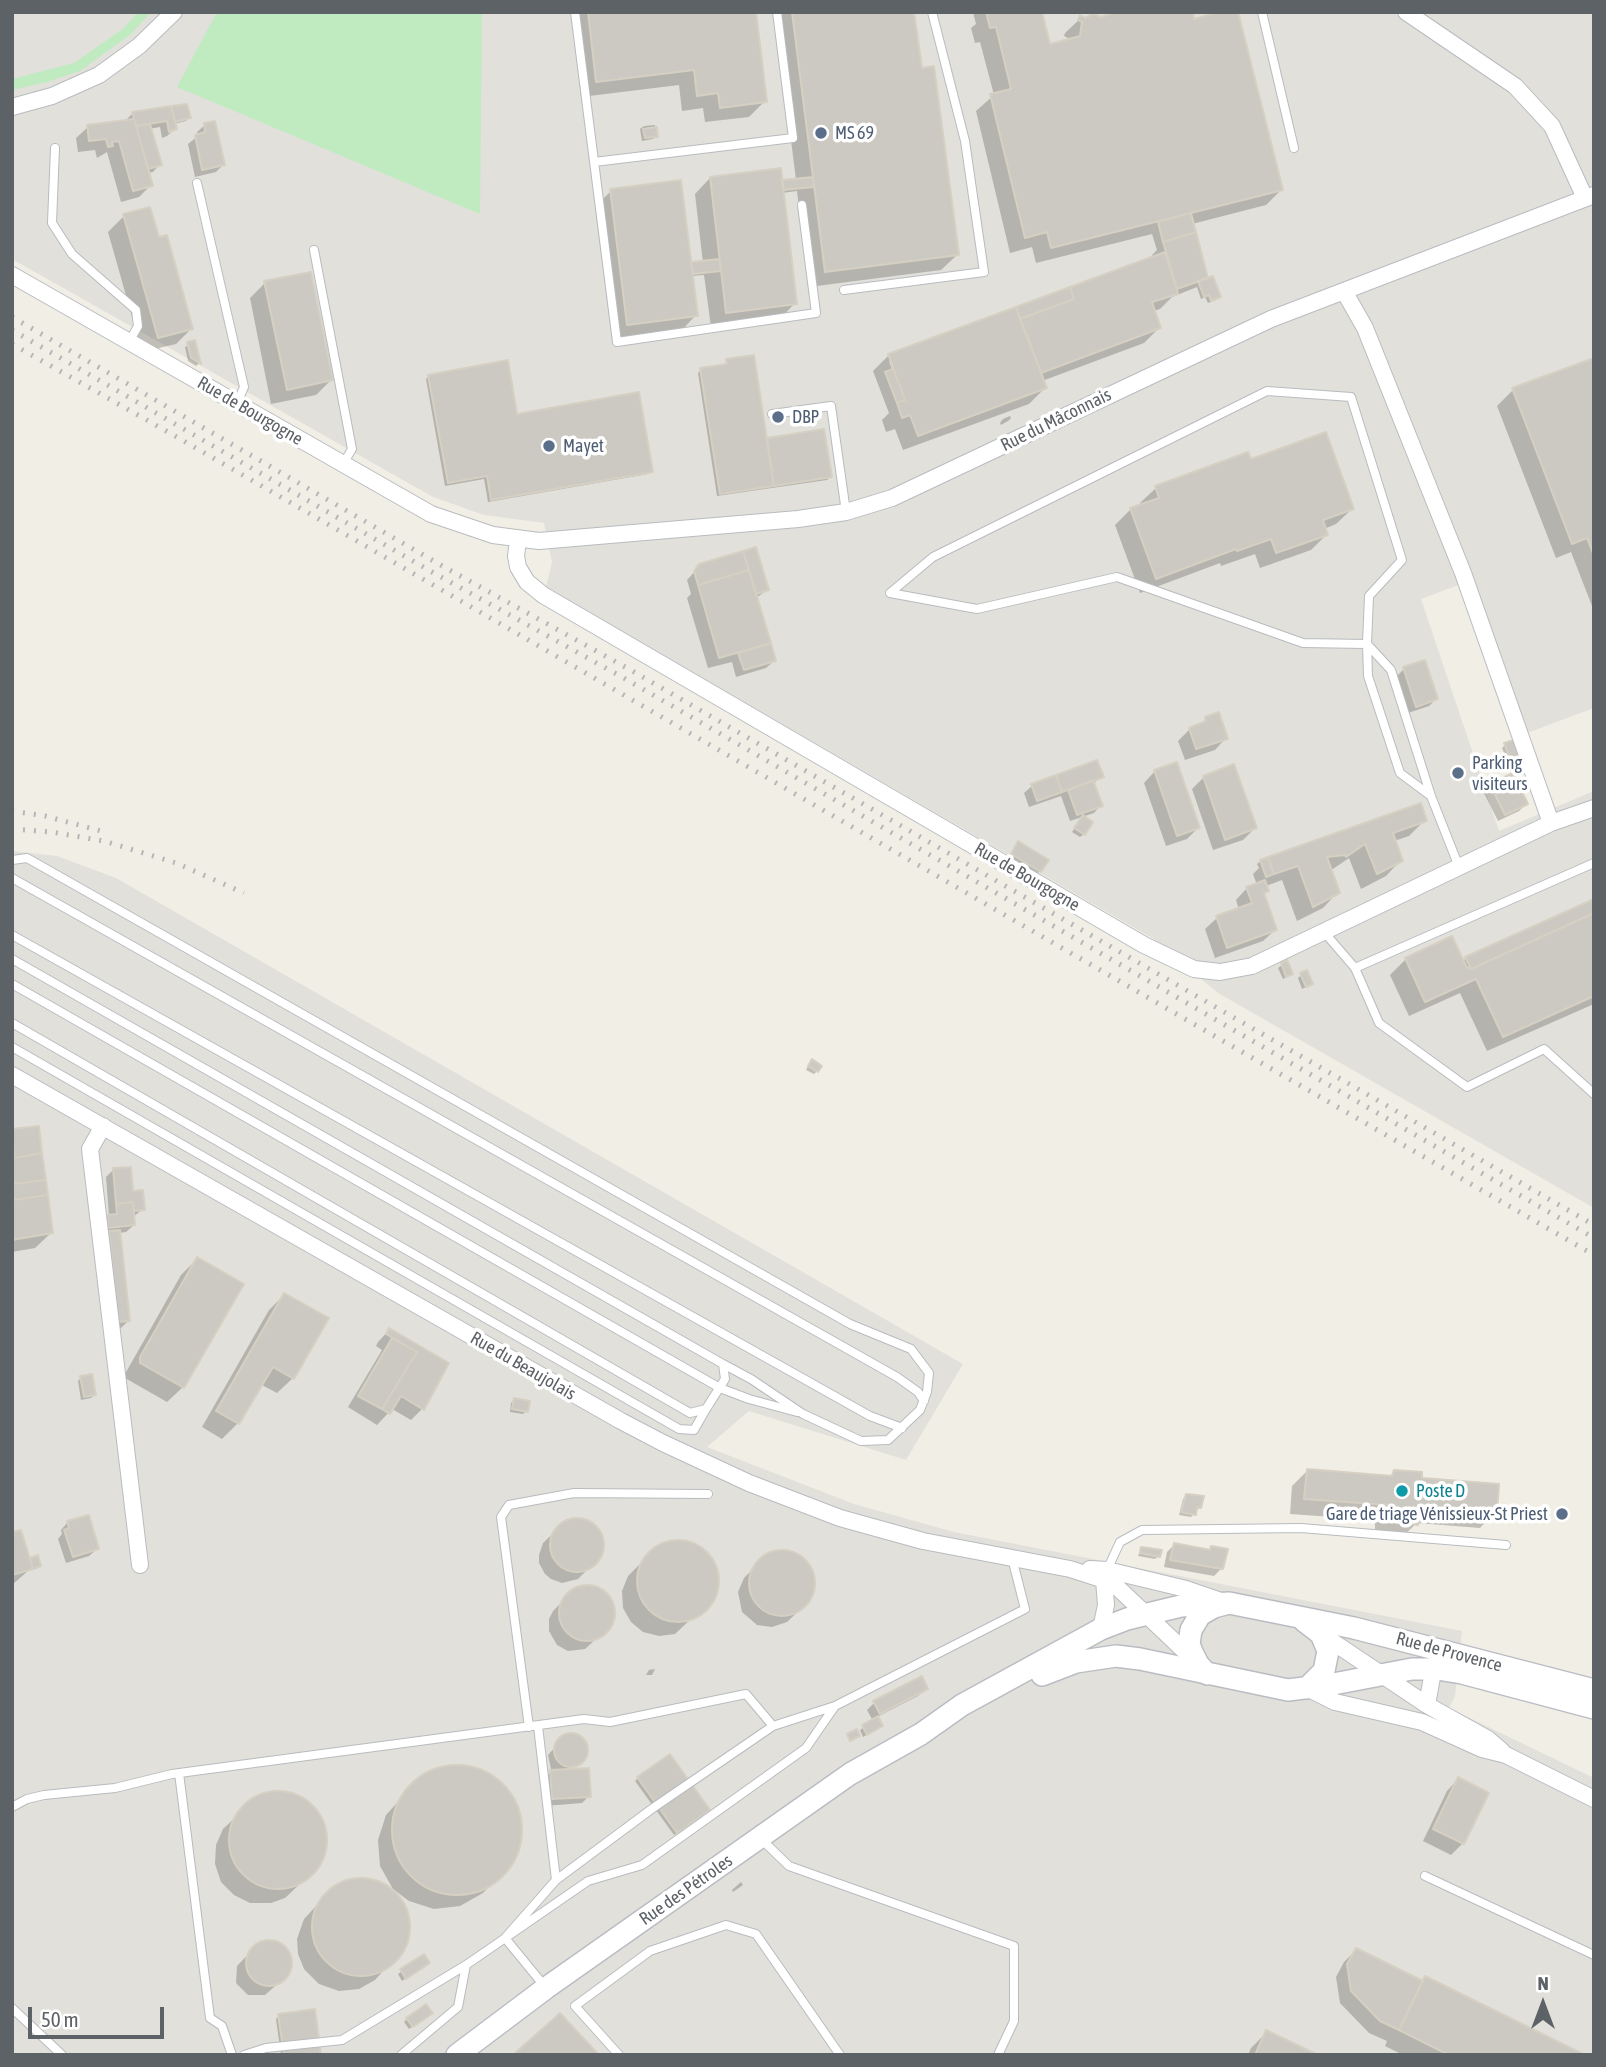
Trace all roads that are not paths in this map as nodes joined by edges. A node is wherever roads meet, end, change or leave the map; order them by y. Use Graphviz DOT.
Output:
graph roads {
  1 [pos="174,12"];
  2 [pos="576,12"];
  3 [pos="777,12"];
  4 [pos="932,12"];
  5 [pos="1262,12"];
  6 [pos="1406,12"];
  7 [pos="12,107"];
  8 [pos="55,148"];
  9 [pos="1294,148"];
  10 [pos="594,162"];
  11 [pos="197,183"];
  12 [pos="1589,196"];
  13 [pos="802,205"];
  14 [pos="314,250"];
  15 [pos="12,275"];
  16 [pos="844,290"];
  17 [pos="1344,291"];
  18 [pos="129,342"];
  19 [pos="237,403"];
  20 [pos="772,414"];
  21 [pos="343,464"];
  22 [pos="846,512"];
  23 [pos="493,535"];
  24 [pos="518,540"];
  25 [pos="1367,643"];
  26 [pos="1431,796"];
  27 [pos="1594,808"];
  28 [pos="1551,823"];
  29 [pos="12,860"];
  30 [pos="1594,863"];
  31 [pos="1459,867"];
  32 [pos="12,878"];
  33 [pos="1324,932"];
  34 [pos="12,935"];
  35 [pos="12,959"];
  36 [pos="1355,968"];
  37 [pos="12,984"];
  38 [pos="12,1023"];
  39 [pos="12,1047"];
  40 [pos="12,1075"];
  41 [pos="1594,1094"];
  42 [pos="103,1126"];
  43 [pos="723,1364"];
  44 [pos="720,1388"];
  45 [pos="924,1401"];
  46 [pos="706,1409"];
  47 [pos="803,1414"];
  48 [pos="902,1428"];
  49 [pos="708,1494"];
  50 [pos="1506,1545"];
  51 [pos="1012,1558"];
  52 [pos="140,1565"];
  53 [pos="1105,1575"];
  54 [pos="1229,1604"];
  55 [pos="1144,1614"];
  56 [pos="1303,1620"];
  57 [pos="1101,1629"];
  58 [pos="1321,1634"];
  59 [pos="1202,1669"];
  60 [pos="1437,1669"];
  61 [pos="1380,1674"];
  62 [pos="1307,1688"];
  63 [pos="1594,1690"];
  64 [pos="1427,1705"];
  65 [pos="835,1706"];
  66 [pos="1594,1708"];
  67 [pos="534,1726"];
  68 [pos="773,1726"];
  69 [pos="920,1734"];
  70 [pos="1506,1755"];
  71 [pos="179,1773"];
  72 [pos="1594,1800"];
  73 [pos="12,1807"];
  74 [pos="760,1838"];
  75 [pos="1425,1876"];
  76 [pos="556,1880"];
  77 [pos="505,1938"];
  78 [pos="1594,1955"];
  79 [pos="466,1965"];
  80 [pos="546,1988"];
  81 [pos="12,2008"];
  82 [pos="62,2055"];
  83 [pos="232,2055"];
  84 [pos="244,2055"];
  85 [pos="401,2055"];
  86 [pos="457,2055"];
  87 [pos="619,2055"];
  88 [pos="840,2055"];
  89 [pos="998,2055"];
  1 -- 7 [label="street"];
  2 -- 10 [label="lane"];
  3 -- 10 [label="lane"];
  4 -- 16 [label="lane"];
  5 -- 9 [label="lane"];
  6 -- 12 [label="street"];
  8 -- 18 [label="lane"];
  10 -- 13 [label="lane"];
  11 -- 19 [label="lane"];
  12 -- 17 [label="street, Rue du Mâconnais"];
  14 -- 21 [label="lane"];
  15 -- 18 [label="street, Rue de Bourgogne"];
  17 -- 22 [label="street, Rue du Mâconnais"];
  17 -- 28 [label="street"];
  18 -- 19 [label="street, Rue de Bourgogne"];
  19 -- 21 [label="street, Rue de Bourgogne"];
  20 -- 22 [label="lane"];
  21 -- 23 [label="street, Rue de Bourgogne"];
  22 -- 24 [label="street, Rue du Mâconnais"];
  23 -- 24 [label="street, Rue du Mâconnais"];
  24 -- 33 [label="street, Rue de Bourgogne"];
  25 -- 25 [label="lane"];
  25 -- 26 [label="lane"];
  25 -- 26 [label="lane"];
  26 -- 31 [label="lane"];
  27 -- 28 [label="street, Rue de Bourgogne"];
  28 -- 31 [label="street, Rue de Bourgogne"];
  29 -- 45 [label="lane"];
  30 -- 36 [label="lane"];
  31 -- 33 [label="street, Rue de Bourgogne"];
  32 -- 45 [label="lane"];
  33 -- 36 [label="lane"];
  34 -- 48 [label="lane"];
  35 -- 43 [label="lane"];
  36 -- 41 [label="lane"];
  37 -- 44 [label="lane"];
  38 -- 46 [label="lane"];
  39 -- 46 [label="lane"];
  40 -- 42 [label="street, Rue du Beaujolais"];
  42 -- 51 [label="street, Rue du Beaujolais"];
  42 -- 52 [label="street"];
  43 -- 44 [label="lane"];
  43 -- 47 [label="lane"];
  44 -- 46 [label="lane"];
  44 -- 47 [label="lane"];
  45 -- 48 [label="lane"];
  47 -- 48 [label="lane"];
  49 -- 67 [label="lane"];
  50 -- 53 [label="lane"];
  51 -- 53 [label="street, Rue du Beaujolais"];
  51 -- 65 [label="lane"];
  53 -- 54 [label="street, Rue du Beaujolais"];
  53 -- 55 [label="street, Rue du Beaujolais"];
  53 -- 57 [label="street"];
  54 -- 55 [label="main road, Rue des Pétroles"];
  54 -- 56 [label="main road, Rue de Provence"];
  54 -- 59 [label="main road"];
  55 -- 57 [label="main road, Rue des Pétroles"];
  55 -- 59 [label="street, Rue du Beaujolais"];
  56 -- 58 [label="main road, Rue de Provence"];
  56 -- 63 [label="main road, Rue de Provence"];
  57 -- 69 [label="main road, Rue des Pétroles"];
  58 -- 61 [label="street"];
  58 -- 62 [label="main road"];
  59 -- 62 [label="main road, Rue de Provence"];
  59 -- 69 [label="main road, Rue des Pétroles"];
  60 -- 61 [label="main road, Rue de Provence"];
  60 -- 64 [label="street"];
  60 -- 66 [label="main road, Rue de Provence"];
  61 -- 62 [label="main road, Rue de Provence"];
  61 -- 64 [label="street"];
  62 -- 70 [label="street"];
  64 -- 70 [label="street"];
  65 -- 68 [label="lane"];
  65 -- 77 [label="lane"];
  67 -- 68 [label="lane"];
  67 -- 71 [label="lane"];
  67 -- 76 [label="lane"];
  68 -- 76 [label="lane"];
  69 -- 74 [label="main road, Rue des Pétroles"];
  70 -- 72 [label="street"];
  71 -- 73 [label="lane"];
  71 -- 83 [label="lane"];
  74 -- 80 [label="main road, Rue des Pétroles"];
  74 -- 89 [label="lane"];
  75 -- 78 [label="lane"];
  76 -- 77 [label="lane"];
  77 -- 79 [label="lane"];
  77 -- 80 [label="lane"];
  79 -- 84 [label="lane"];
  79 -- 85 [label="lane"];
  80 -- 86 [label="main road, Rue des Pétroles"];
  81 -- 82 [label="lane"];
  87 -- 88 [label="lane"];
}
